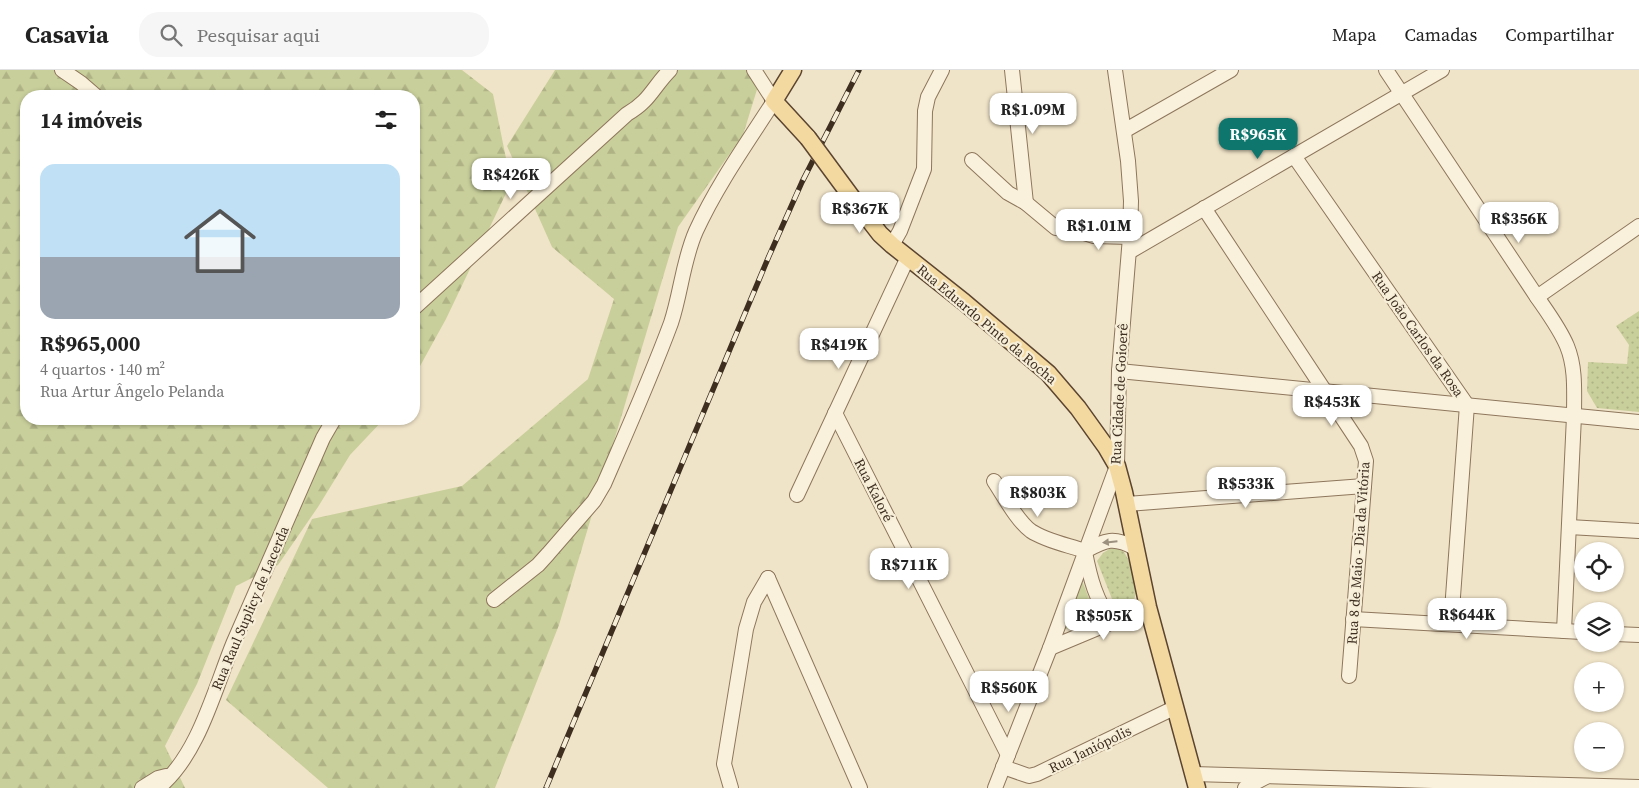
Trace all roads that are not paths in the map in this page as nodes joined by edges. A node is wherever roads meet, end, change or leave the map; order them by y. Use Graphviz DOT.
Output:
graph roads {
  1 [pos="62,70"];
  2 [pos="74,70"];
  3 [pos="670,70"];
  4 [pos="680,70"];
  5 [pos="754,70"];
  6 [pos="793,70"];
  7 [pos="942,70"];
  8 [pos="1012,70"];
  9 [pos="1115,70"];
  10 [pos="1231,70"];
  11 [pos="1386,70"];
  12 [pos="1442,70"];
  13 [pos="82,83"];
  14 [pos="655,88"];
  15 [pos="90,90"];
  16 [pos="1402,93"];
  17 [pos="774,101"];
  18 [pos="1124,131"];
  19 [pos="1294,156"];
  20 [pos="972,160"];
  21 [pos="1026,203"];
  22 [pos="1204,208"];
  23 [pos="1131,222"];
  24 [pos="1639,226"];
  25 [pos="1075,230"];
  26 [pos="1130,237"];
  27 [pos="892,245"];
  28 [pos="1129,252"];
  29 [pos="908,257"];
  30 [pos="1537,297"];
  31 [pos="420,303"];
  32 [pos="1119,371"];
  33 [pos="1326,391"];
  34 [pos="1467,405"];
  35 [pos="835,413"];
  36 [pos="1574,416"];
  37 [pos="1639,422"];
  38 [pos="325,425"];
  39 [pos="331,425"];
  40 [pos="323,438"];
  41 [pos="1117,466"];
  42 [pos="994,481"];
  43 [pos="1364,486"];
  44 [pos="797,495"];
  45 [pos="1127,504"];
  46 [pos="1569,527"];
  47 [pos="1639,531"];
  48 [pos="1135,548"];
  49 [pos="1085,551"];
  50 [pos="494,600"];
  51 [pos="1148,607"];
  52 [pos="1353,619"];
  53 [pos="1112,622"];
  54 [pos="1451,624"];
  55 [pos="1564,631"];
  56 [pos="1574,632"];
  57 [pos="1624,634"];
  58 [pos="1639,635"];
  59 [pos="1050,648"];
  60 [pos="1349,676"];
  61 [pos="1174,708"];
  62 [pos="1006,761"];
  63 [pos="172,774"];
  64 [pos="1267,776"];
  65 [pos="1195,781"];
  66 [pos="1362,784"];
  67 [pos="1639,787"];
  68 [pos="142,788"];
  69 [pos="158,788"];
  70 [pos="731,788"];
  71 [pos="860,788"];
  72 [pos="995,788"];
  73 [pos="1245,788"];
  1 -- 13 [label="street"];
  2 -- 13 [label="street"];
  3 -- 14 [label="street"];
  4 -- 14 [label="street"];
  5 -- 17 [label="street"];
  6 -- 17 [label="main road"];
  7 -- 27 [label="street"];
  8 -- 21 [label="street"];
  9 -- 18 [label="street, Rua Cidade de Goioerê"];
  10 -- 18 [label="street"];
  11 -- 16 [label="street"];
  12 -- 16 [label="street"];
  13 -- 15 [label="street"];
  14 -- 31 [label="street"];
  16 -- 19 [label="street"];
  16 -- 30 [label="street"];
  17 -- 27 [label="main road, Rua Eduardo Pinto da Rocha, bridge"];
  17 -- 50 [label="street"];
  18 -- 23 [label="street, Rua Cidade de Goioerê"];
  19 -- 22 [label="street"];
  19 -- 34 [label="street, Rua João Carlos da Rosa"];
  20 -- 21 [label="street"];
  21 -- 25 [label="street"];
  22 -- 28 [label="street"];
  22 -- 33 [label="street, Rua 8 de Maio - Dia da Vitória"];
  23 -- 25 [label="street"];
  23 -- 26 [label="street, Rua Cidade de Goioerê"];
  24 -- 30 [label="street"];
  25 -- 26 [label="street"];
  26 -- 28 [label="street, Rua Cidade de Goioerê"];
  27 -- 29 [label="main road, Rua Eduardo Pinto da Rocha"];
  28 -- 32 [label="street, Rua Cidade de Goioerê"];
  29 -- 35 [label="street"];
  29 -- 41 [label="main road, Rua Eduardo Pinto da Rocha"];
  30 -- 36 [label="street"];
  32 -- 33 [label="street"];
  32 -- 41 [label="street, Rua Cidade de Goioerê"];
  33 -- 34 [label="street"];
  33 -- 43 [label="street, Rua 8 de Maio - Dia da Vitória"];
  34 -- 36 [label="street"];
  34 -- 54 [label="street, Rua João Carlos da Rosa"];
  35 -- 44 [label="street"];
  35 -- 62 [label="street, Rua Kaloré"];
  36 -- 37 [label="street"];
  36 -- 46 [label="street"];
  38 -- 40 [label="street, Rua Raul Suplicy de Lacerda"];
  39 -- 40 [label="street, Rua Raul Suplicy de Lacerda"];
  40 -- 63 [label="street, Rua Raul Suplicy de Lacerda"];
  41 -- 45 [label="main road, Rua Eduardo Pinto da Rocha"];
  41 -- 49 [label="street, Rua Cidade de Goioerê"];
  42 -- 49 [label="street"];
  43 -- 45 [label="street"];
  43 -- 52 [label="street, Rua 8 de Maio - Dia da Vitória"];
  45 -- 48 [label="main road, Rua Eduardo Pinto da Rocha"];
  46 -- 47 [label="street"];
  46 -- 55 [label="street"];
  48 -- 49 [label="street, one-way"];
  48 -- 51 [label="main road, Rua Eduardo Pinto da Rocha"];
  49 -- 53 [label="street"];
  49 -- 59 [label="street, Rua Cidade de Goioerê"];
  51 -- 53 [label="street"];
  51 -- 61 [label="main road, Rua Eduardo Pinto da Rocha"];
  52 -- 54 [label="street"];
  52 -- 60 [label="street, Rua 8 de Maio - Dia da Vitória"];
  53 -- 59 [label="street"];
  54 -- 55 [label="street"];
  55 -- 56 [label="street"];
  57 -- 58 [label="street"];
  59 -- 62 [label="street, Rua Cidade de Goioerê"];
  61 -- 62 [label="street, Rua Janiópolis"];
  61 -- 65 [label="main road, Rua Eduardo Pinto da Rocha"];
  62 -- 72 [label="street, Rua Cidade de Goioerê"];
  63 -- 68 [label="street, Rua Raul Suplicy de Lacerda"];
  63 -- 69 [label="street, Rua Raul Suplicy de Lacerda"];
  64 -- 65 [label="street"];
  64 -- 66 [label="street"];
  64 -- 73 [label="street"];
  66 -- 67 [label="street"];
  70 -- 71 [label="street"];
}
